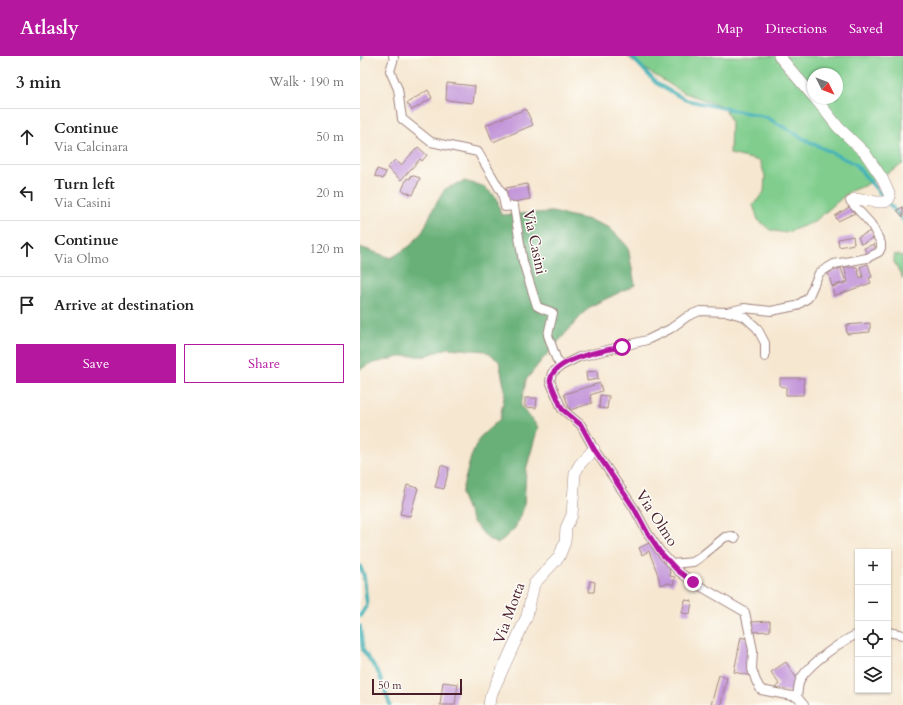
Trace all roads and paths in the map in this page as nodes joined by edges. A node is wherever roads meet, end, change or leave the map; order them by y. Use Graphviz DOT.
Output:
graph roads {
  1 [pos="393,56"];
  2 [pos="779,56"];
  3 [pos="807,89"];
  4 [pos="820,104"];
  5 [pos="855,199"];
  6 [pos="727,312"];
  7 [pos="765,357"];
  8 [pos="561,366"];
  9 [pos="594,449"];
  10 [pos="735,538"];
  11 [pos="672,564"];
  12 [pos="891,633"];
  13 [pos="855,635"];
  14 [pos="903,635"];
  15 [pos="797,697"];
  16 [pos="489,705"];
  17 [pos="804,705"];
  1 -- 8 [label="street, Via Casini"];
  2 -- 3 [label="street"];
  4 -- 5 [label="street"];
  5 -- 6 [label="street"];
  6 -- 7 [label="street"];
  6 -- 8 [label="street"];
  8 -- 9 [label="street, Via Olmo"];
  9 -- 11 [label="street, Via Olmo"];
  9 -- 16 [label="street, Via Motta"];
  10 -- 11 [label="street"];
  11 -- 15 [label="street, Via Olmo"];
  12 -- 14 [label="street"];
  13 -- 15 [label="street"];
  15 -- 17 [label="street"];
}
